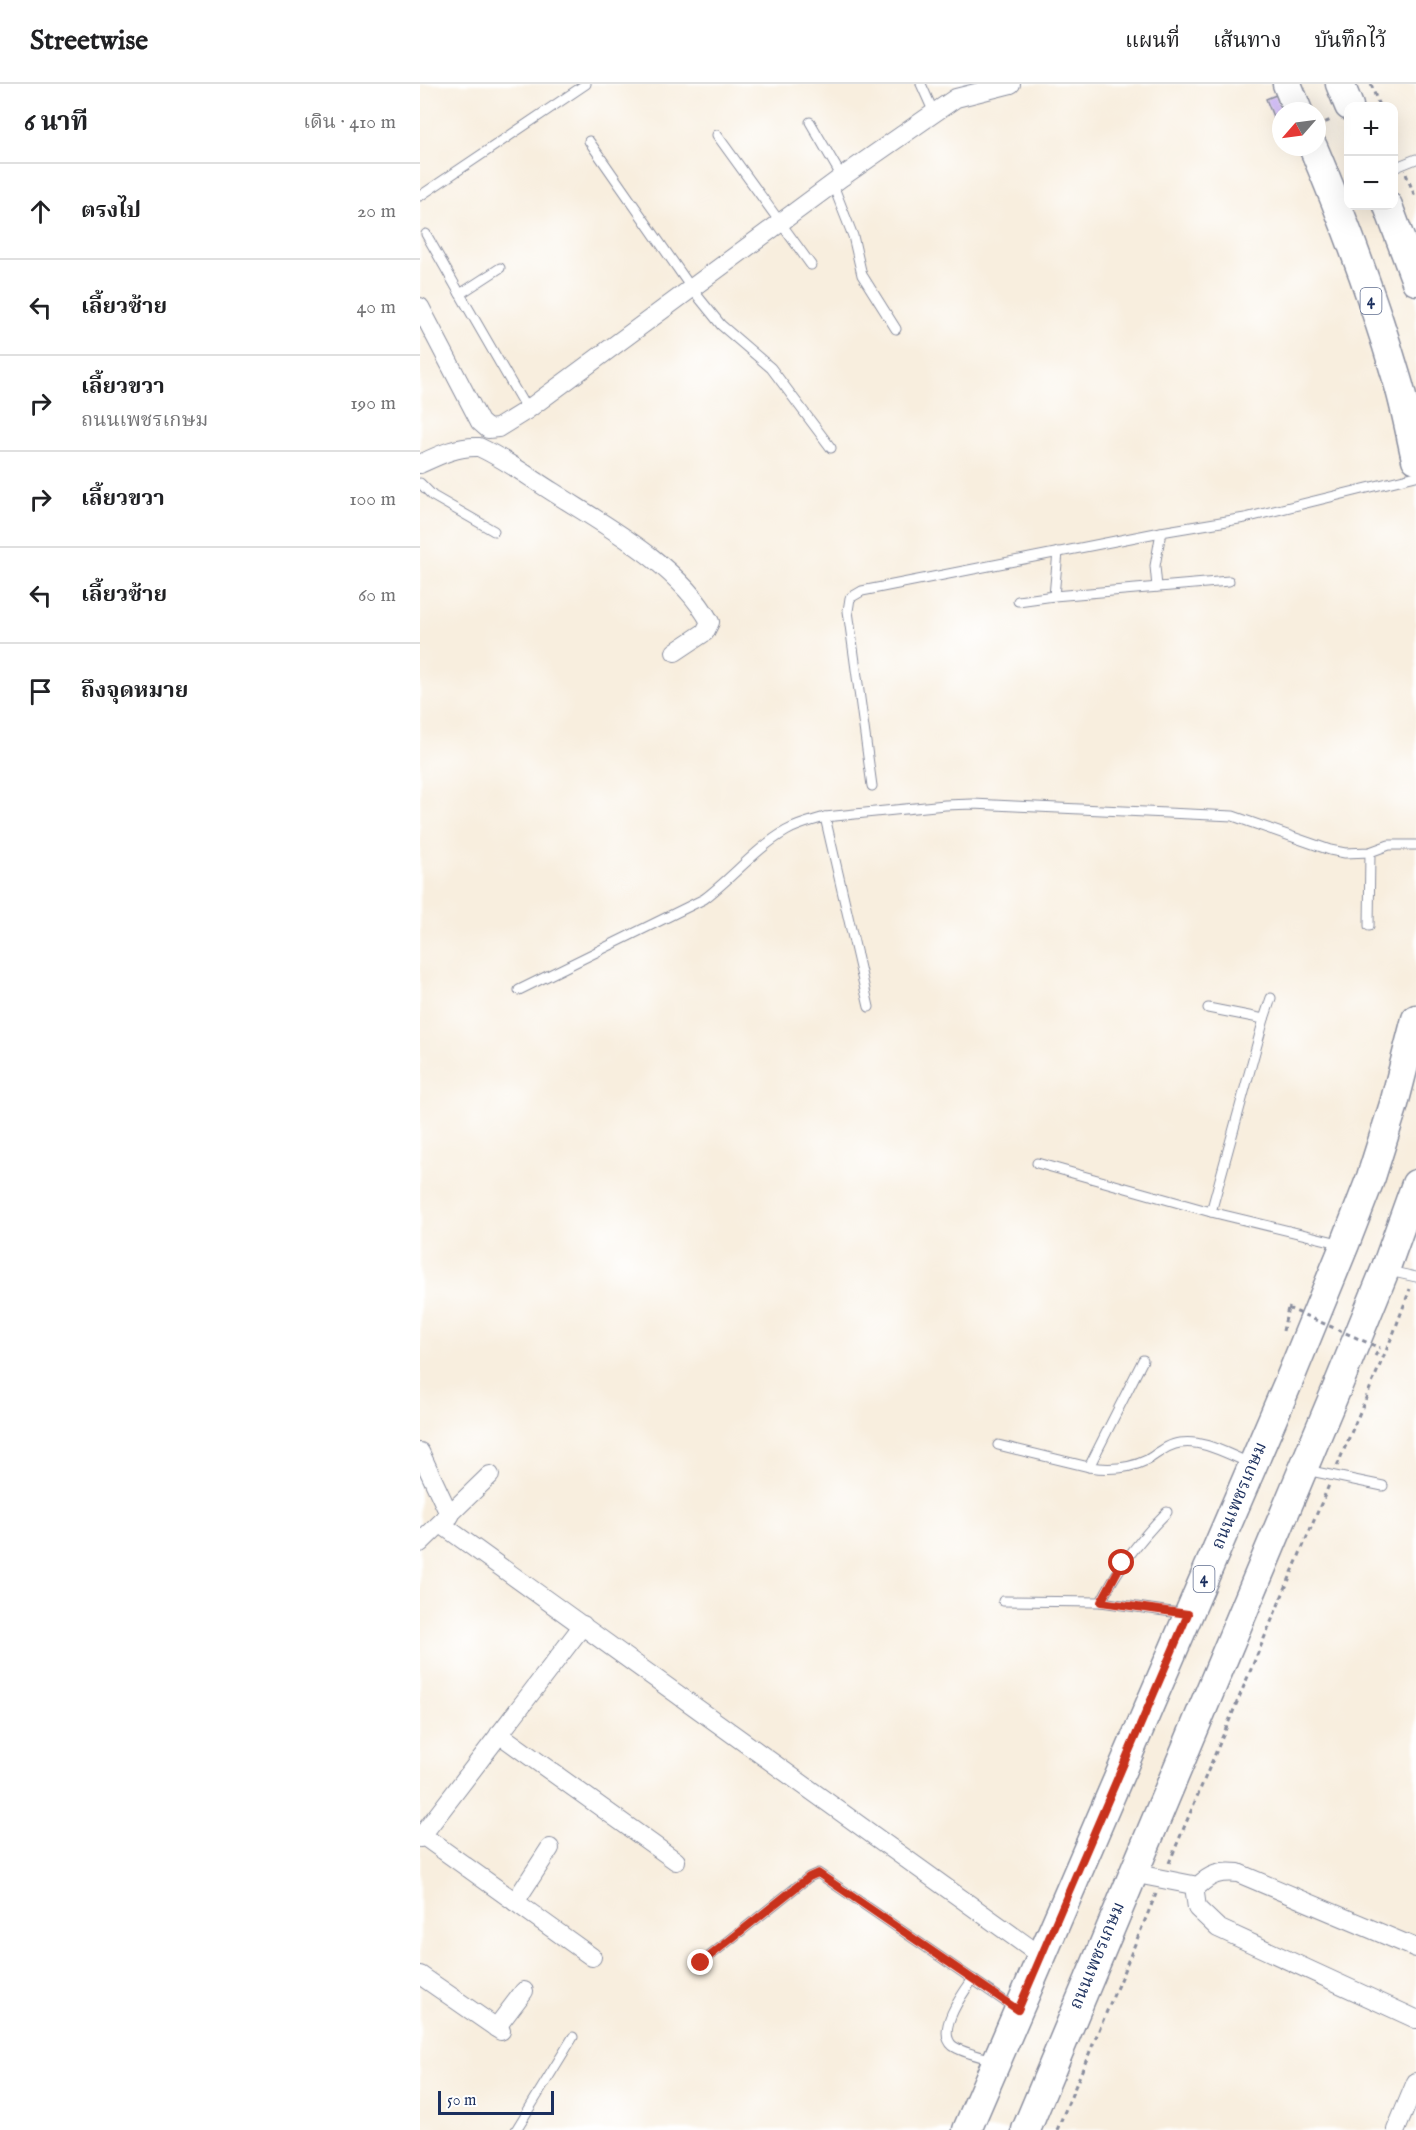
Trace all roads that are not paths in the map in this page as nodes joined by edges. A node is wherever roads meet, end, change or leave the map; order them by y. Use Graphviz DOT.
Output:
graph roads {
  1 [pos="586,84"];
  2 [pos="921,84"];
  3 [pos="1011,84"];
  4 [pos="1287,84"];
  5 [pos="1340,84"];
  6 [pos="953,91"];
  7 [pos="1294,102"];
  8 [pos="1347,102"];
  9 [pos="934,113"];
  10 [pos="810,123"];
  11 [pos="717,135"];
  12 [pos="590,141"];
  13 [pos="1317,156"];
  14 [pos="1416,159"];
  15 [pos="1398,166"];
  16 [pos="838,181"];
  17 [pos="420,196"];
  18 [pos="1389,210"];
  19 [pos="782,222"];
  20 [pos="426,234"];
  21 [pos="811,265"];
  22 [pos="500,268"];
  23 [pos="1416,281"];
  24 [pos="692,289"];
  25 [pos="460,294"];
  26 [pos="420,307"];
  27 [pos="897,329"];
  28 [pos="526,410"];
  29 [pos="488,429"];
  30 [pos="479,447"];
  31 [pos="831,448"];
  32 [pos="1416,459"];
  33 [pos="420,464"];
  34 [pos="1416,476"];
  35 [pos="420,483"];
  36 [pos="494,531"];
  37 [pos="1161,532"];
  38 [pos="1058,552"];
  39 [pos="1229,581"];
  40 [pos="1157,587"];
  41 [pos="1054,596"];
  42 [pos="1018,601"];
  43 [pos="675,652"];
  44 [pos="872,786"];
  45 [pos="825,817"];
  46 [pos="1416,845"];
  47 [pos="1370,852"];
  48 [pos="1370,926"];
  49 [pos="519,990"];
  50 [pos="1271,998"];
  51 [pos="869,1007"];
  52 [pos="1208,1008"];
  53 [pos="1264,1019"];
  54 [pos="1416,1019"];
  55 [pos="1037,1163"];
  56 [pos="1416,1184"];
  57 [pos="1210,1212"];
  58 [pos="1345,1244"];
  59 [pos="1385,1270"];
  60 [pos="1415,1277"];
  61 [pos="1143,1360"];
  62 [pos="998,1444"];
  63 [pos="420,1452"];
  64 [pos="1253,1464"];
  65 [pos="1089,1467"];
  66 [pos="1303,1470"];
  67 [pos="490,1475"];
  68 [pos="1383,1486"];
  69 [pos="1167,1512"];
  70 [pos="446,1520"];
  71 [pos="420,1543"];
  72 [pos="1004,1601"];
  73 [pos="1101,1602"];
  74 [pos="1188,1614"];
  75 [pos="583,1625"];
  76 [pos="499,1734"];
  77 [pos="421,1836"];
  78 [pos="550,1848"];
  79 [pos="676,1861"];
  80 [pos="1132,1873"];
  81 [pos="1194,1886"];
  82 [pos="515,1902"];
  83 [pos="1416,1948"];
  84 [pos="1041,1956"];
  85 [pos="592,1957"];
  86 [pos="701,1963"];
  87 [pos="420,1975"];
  88 [pos="973,1979"];
  89 [pos="524,1991"];
  90 [pos="1018,2010"];
  91 [pos="1416,2019"];
  92 [pos="573,2037"];
  93 [pos="996,2061"];
  94 [pos="1416,2082"];
  95 [pos="516,2130"];
  96 [pos="967,2130"];
  97 [pos="1026,2130"];
  98 [pos="1396,2130"];
  1 -- 17 [label="lane"];
  2 -- 9 [label="lane"];
  3 -- 6 [label="street"];
  4 -- 7 [label="main road"];
  5 -- 8 [label="main road"];
  6 -- 9 [label="street"];
  9 -- 16 [label="street"];
  10 -- 16 [label="lane"];
  11 -- 19 [label="lane"];
  12 -- 24 [label="lane"];
  13 -- 32 [label="main road, 4"];
  14 -- 15 [label="lane"];
  16 -- 19 [label="street"];
  16 -- 27 [label="lane"];
  18 -- 23 [label="main road"];
  19 -- 21 [label="lane"];
  19 -- 24 [label="street"];
  20 -- 25 [label="lane"];
  22 -- 25 [label="lane"];
  24 -- 28 [label="street"];
  24 -- 31 [label="lane"];
  25 -- 28 [label="lane"];
  26 -- 29 [label="street"];
  28 -- 29 [label="street"];
  29 -- 30 [label="street"];
  30 -- 33 [label="street"];
  30 -- 43 [label="street"];
  34 -- 37 [label="lane"];
  35 -- 36 [label="lane"];
  37 -- 38 [label="lane"];
  37 -- 40 [label="lane"];
  38 -- 41 [label="lane"];
  38 -- 44 [label="lane"];
  39 -- 40 [label="lane"];
  40 -- 41 [label="lane"];
  41 -- 42 [label="lane"];
  45 -- 47 [label="lane"];
  45 -- 49 [label="lane"];
  45 -- 51 [label="lane"];
  46 -- 47 [label="lane"];
  47 -- 48 [label="lane"];
  50 -- 53 [label="lane"];
  52 -- 53 [label="lane"];
  53 -- 57 [label="lane"];
  54 -- 58 [label="main road, ถนนเพชรเกษม / 4"];
  55 -- 57 [label="lane"];
  56 -- 59 [label="main road, ถนนเพชรเกษม"];
  57 -- 58 [label="lane"];
  58 -- 64 [label="main road, ถนนเพชรเกษม / 4"];
  59 -- 60 [label="lane"];
  59 -- 66 [label="main road, ถนนเพชรเกษม"];
  61 -- 65 [label="lane"];
  62 -- 65 [label="lane"];
  63 -- 70 [label="street"];
  64 -- 65 [label="lane"];
  64 -- 74 [label="main road, ถนนเพชรเกษม / 4"];
  66 -- 68 [label="lane"];
  66 -- 80 [label="main road, ถนนเพชรเกษม"];
  67 -- 70 [label="street"];
  69 -- 73 [label="lane"];
  70 -- 71 [label="street"];
  70 -- 75 [label="street"];
  72 -- 73 [label="lane"];
  73 -- 74 [label="lane"];
  74 -- 84 [label="main road, ถนนเพชรเกษม / 4"];
  75 -- 76 [label="street"];
  75 -- 84 [label="street"];
  76 -- 77 [label="street"];
  76 -- 79 [label="street"];
  77 -- 82 [label="street"];
  78 -- 82 [label="street"];
  80 -- 81 [label="street"];
  80 -- 97 [label="main road, ถนนเพชรเกษม"];
  81 -- 83 [label="street"];
  81 -- 91 [label="street"];
  82 -- 85 [label="street"];
  84 -- 90 [label="main road, ถนนเพชรเกษม / 4"];
  86 -- 88 [label="lane"];
  87 -- 89 [label="street"];
  88 -- 90 [label="lane"];
  88 -- 93 [label="lane"];
  90 -- 93 [label="main road, ถนนเพชรเกษม / 4"];
  92 -- 95 [label="lane"];
  93 -- 96 [label="main road, ถนนเพชรเกษม / 4"];
  94 -- 98 [label="street"];
}
